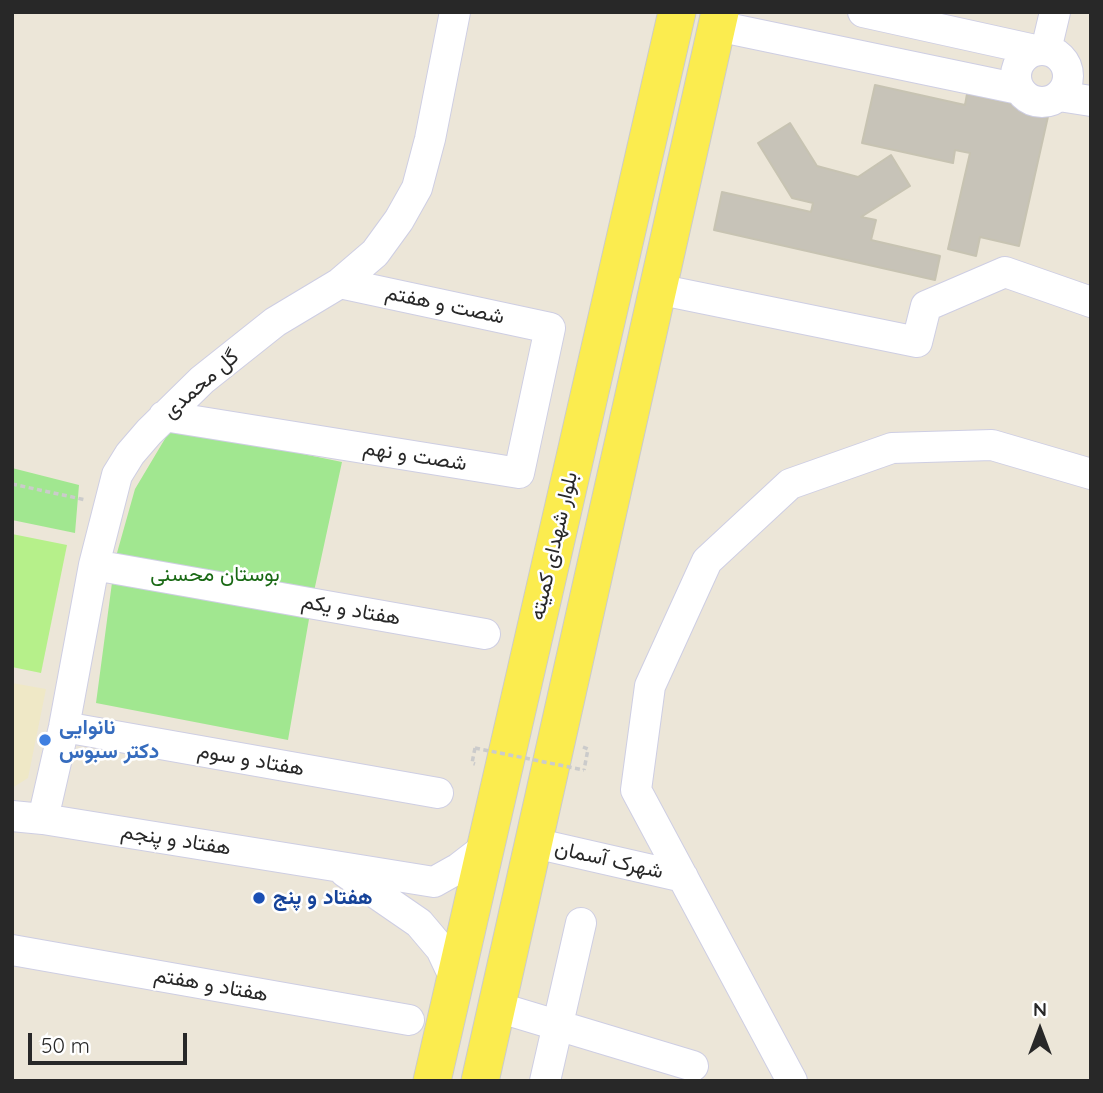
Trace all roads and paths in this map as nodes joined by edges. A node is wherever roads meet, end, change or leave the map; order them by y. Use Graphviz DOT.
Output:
graph roads {
  1 [pos="455,12"];
  2 [pos="677,12"];
  3 [pos="863,12"];
  4 [pos="1055,12"];
  5 [pos="719,19"];
  6 [pos="1047,52"];
  7 [pos="1091,63"];
  8 [pos="1019,89"];
  9 [pos="1059,96"];
  10 [pos="1091,101"];
  11 [pos="340,283"];
  12 [pos="657,289"];
  13 [pos="1091,302"];
  14 [pos="550,328"];
  15 [pos="164,416"];
  16 [pos="1091,474"];
  17 [pos="12,484"];
  18 [pos="108,505"];
  19 [pos="94,565"];
  20 [pos="485,634"];
  21 [pos="64,727"];
  22 [pos="588,748"];
  23 [pos="472,763"];
  24 [pos="439,793"];
  25 [pos="12,816"];
  26 [pos="43,818"];
  27 [pos="534,843"];
  28 [pos="485,848"];
  29 [pos="339,867"];
  30 [pos="683,877"];
  31 [pos="581,923"];
  32 [pos="12,950"];
  33 [pos="456,981"];
  34 [pos="497,1007"];
  35 [pos="409,1020"];
  36 [pos="557,1024"];
  37 [pos="693,1066"];
  38 [pos="432,1081"];
  39 [pos="480,1081"];
  40 [pos="545,1081"];
  41 [pos="792,1081"];
  1 -- 11 [label="street, گل محمدی"];
  2 -- 28 [label="main road, بلوار شهدای کمیته"];
  3 -- 6 [label="street"];
  4 -- 6 [label="street"];
  5 -- 8 [label="street"];
  5 -- 12 [label="main road"];
  6 -- 7 [label="street"];
  6 -- 8 [label="street"];
  6 -- 9 [label="street"];
  8 -- 9 [label="street"];
  9 -- 10 [label="street"];
  11 -- 14 [label="street, شصت و هفتم"];
  11 -- 15 [label="street, گل محمدی"];
  12 -- 13 [label="street"];
  12 -- 27 [label="main road"];
  14 -- 15 [label="street, شصت و نهم"];
  15 -- 18 [label="street, گل محمدی"];
  16 -- 30 [label="street"];
  17 -- 18 [label="path"];
  18 -- 19 [label="street, گل محمدی"];
  19 -- 20 [label="street, هفتاد و یکم"];
  19 -- 21 [label="street, گل محمدی"];
  21 -- 24 [label="street, هفتاد و سوم"];
  21 -- 26 [label="street, گل محمدی"];
  22 -- 23 [label="path, bridge"];
  25 -- 26 [label="street, هفتاد و پنجم"];
  26 -- 29 [label="street, هفتاد و پنجم"];
  27 -- 30 [label="street, شهرک آسمان"];
  27 -- 34 [label="main road"];
  28 -- 29 [label="street, هفتاد و پنجم"];
  28 -- 33 [label="main road, بلوار شهدای کمیته"];
  29 -- 33 [label="street"];
  30 -- 41 [label="street"];
  31 -- 36 [label="street"];
  32 -- 35 [label="street, هفتاد و هفتم"];
  33 -- 38 [label="main road, بلوار شهدای کمیته"];
  34 -- 36 [label="street"];
  34 -- 39 [label="main road"];
  36 -- 37 [label="street"];
  36 -- 40 [label="street"];
}
